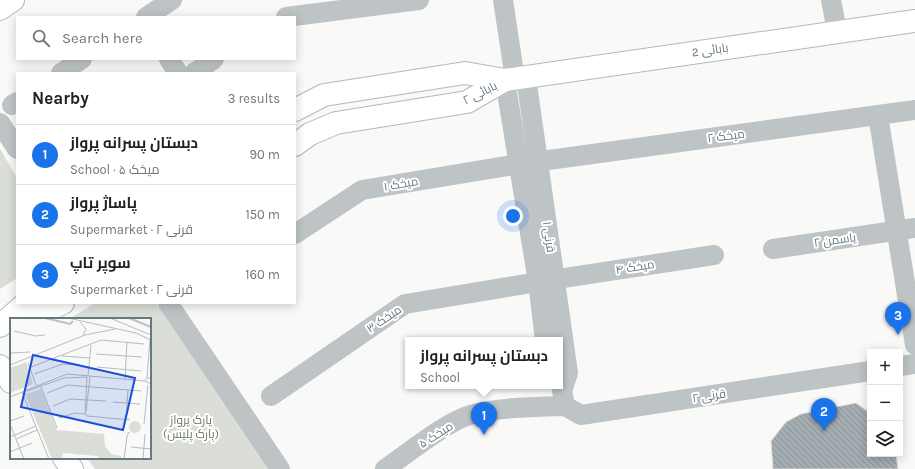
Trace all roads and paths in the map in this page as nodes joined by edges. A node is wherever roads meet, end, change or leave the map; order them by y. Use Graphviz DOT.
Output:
graph roads {
  1 [pos="13,0"];
  2 [pos="172,0"];
  3 [pos="419,0"];
  4 [pos="503,0"];
  5 [pos="831,0"];
  6 [pos="0,9"];
  7 [pos="148,16"];
  8 [pos="294,16"];
  9 [pos="915,21"];
  10 [pos="837,31"];
  11 [pos="80,60"];
  12 [pos="170,60"];
  13 [pos="213,60"];
  14 [pos="62,72"];
  15 [pos="177,72"];
  16 [pos="195,72"];
  17 [pos="515,79"];
  18 [pos="296,109"];
  19 [pos="915,110"];
  20 [pos="878,115"];
  21 [pos="0,123"];
  22 [pos="296,144"];
  23 [pos="16,147"];
  24 [pos="528,163"];
  25 [pos="906,229"];
  26 [pos="296,233"];
  27 [pos="773,249"];
  28 [pos="714,255"];
  29 [pos="547,280"];
  30 [pos="25,304"];
  31 [pos="62,304"];
  32 [pos="169,304"];
  33 [pos="32,318"];
  34 [pos="0,326"];
  35 [pos="10,328"];
  36 [pos="0,333"];
  37 [pos="545,337"];
  38 [pos="560,337"];
  39 [pos="915,345"];
  40 [pos="563,351"];
  41 [pos="915,364"];
  42 [pos="0,366"];
  43 [pos="903,366"];
  44 [pos="867,371"];
  45 [pos="10,381"];
  46 [pos="562,394"];
  47 [pos="271,396"];
  48 [pos="65,459"];
  49 [pos="72,469"];
  50 [pos="280,469"];
  51 [pos="385,469"];
  1 -- 6 [label="main road"];
  2 -- 7 [label="street"];
  3 -- 8 [label="street"];
  4 -- 17 [label="street, قرنی ۱"];
  5 -- 10 [label="street"];
  9 -- 10 [label="main road, بابائی 2"];
  10 -- 17 [label="main road, بابائی 2"];
  11 -- 14 [label="street"];
  12 -- 15 [label="street"];
  13 -- 16 [label="street"];
  17 -- 18 [label="main road, بابائی ۲"];
  17 -- 22 [label="main road, بابائی ۲"];
  17 -- 24 [label="street, قرنی ۱"];
  19 -- 20 [label="street, میخک ۲"];
  20 -- 24 [label="street, میخک ۲"];
  20 -- 25 [label="street"];
  21 -- 23 [label="street"];
  24 -- 26 [label="street, میخک ۱"];
  24 -- 29 [label="street, قرنی ۱"];
  25 -- 27 [label="street, یاسمن ۲"];
  25 -- 39 [label="street"];
  28 -- 29 [label="street, میخک ۴"];
  29 -- 37 [label="street, قرنی ۱"];
  29 -- 38 [label="street, قرنی ۱"];
  29 -- 47 [label="street, میخک ۳"];
  30 -- 34 [label="main road"];
  31 -- 33 [label="main road"];
  32 -- 50 [label="street"];
  35 -- 36 [label="main road"];
  40 -- 46 [label="street, قرنی ۱"];
  41 -- 43 [label="street"];
  42 -- 45 [label="main road"];
  44 -- 46 [label="street, قرنی ۲"];
  46 -- 51 [label="street, میخک ۵"];
  48 -- 49 [label="main road"];
}
